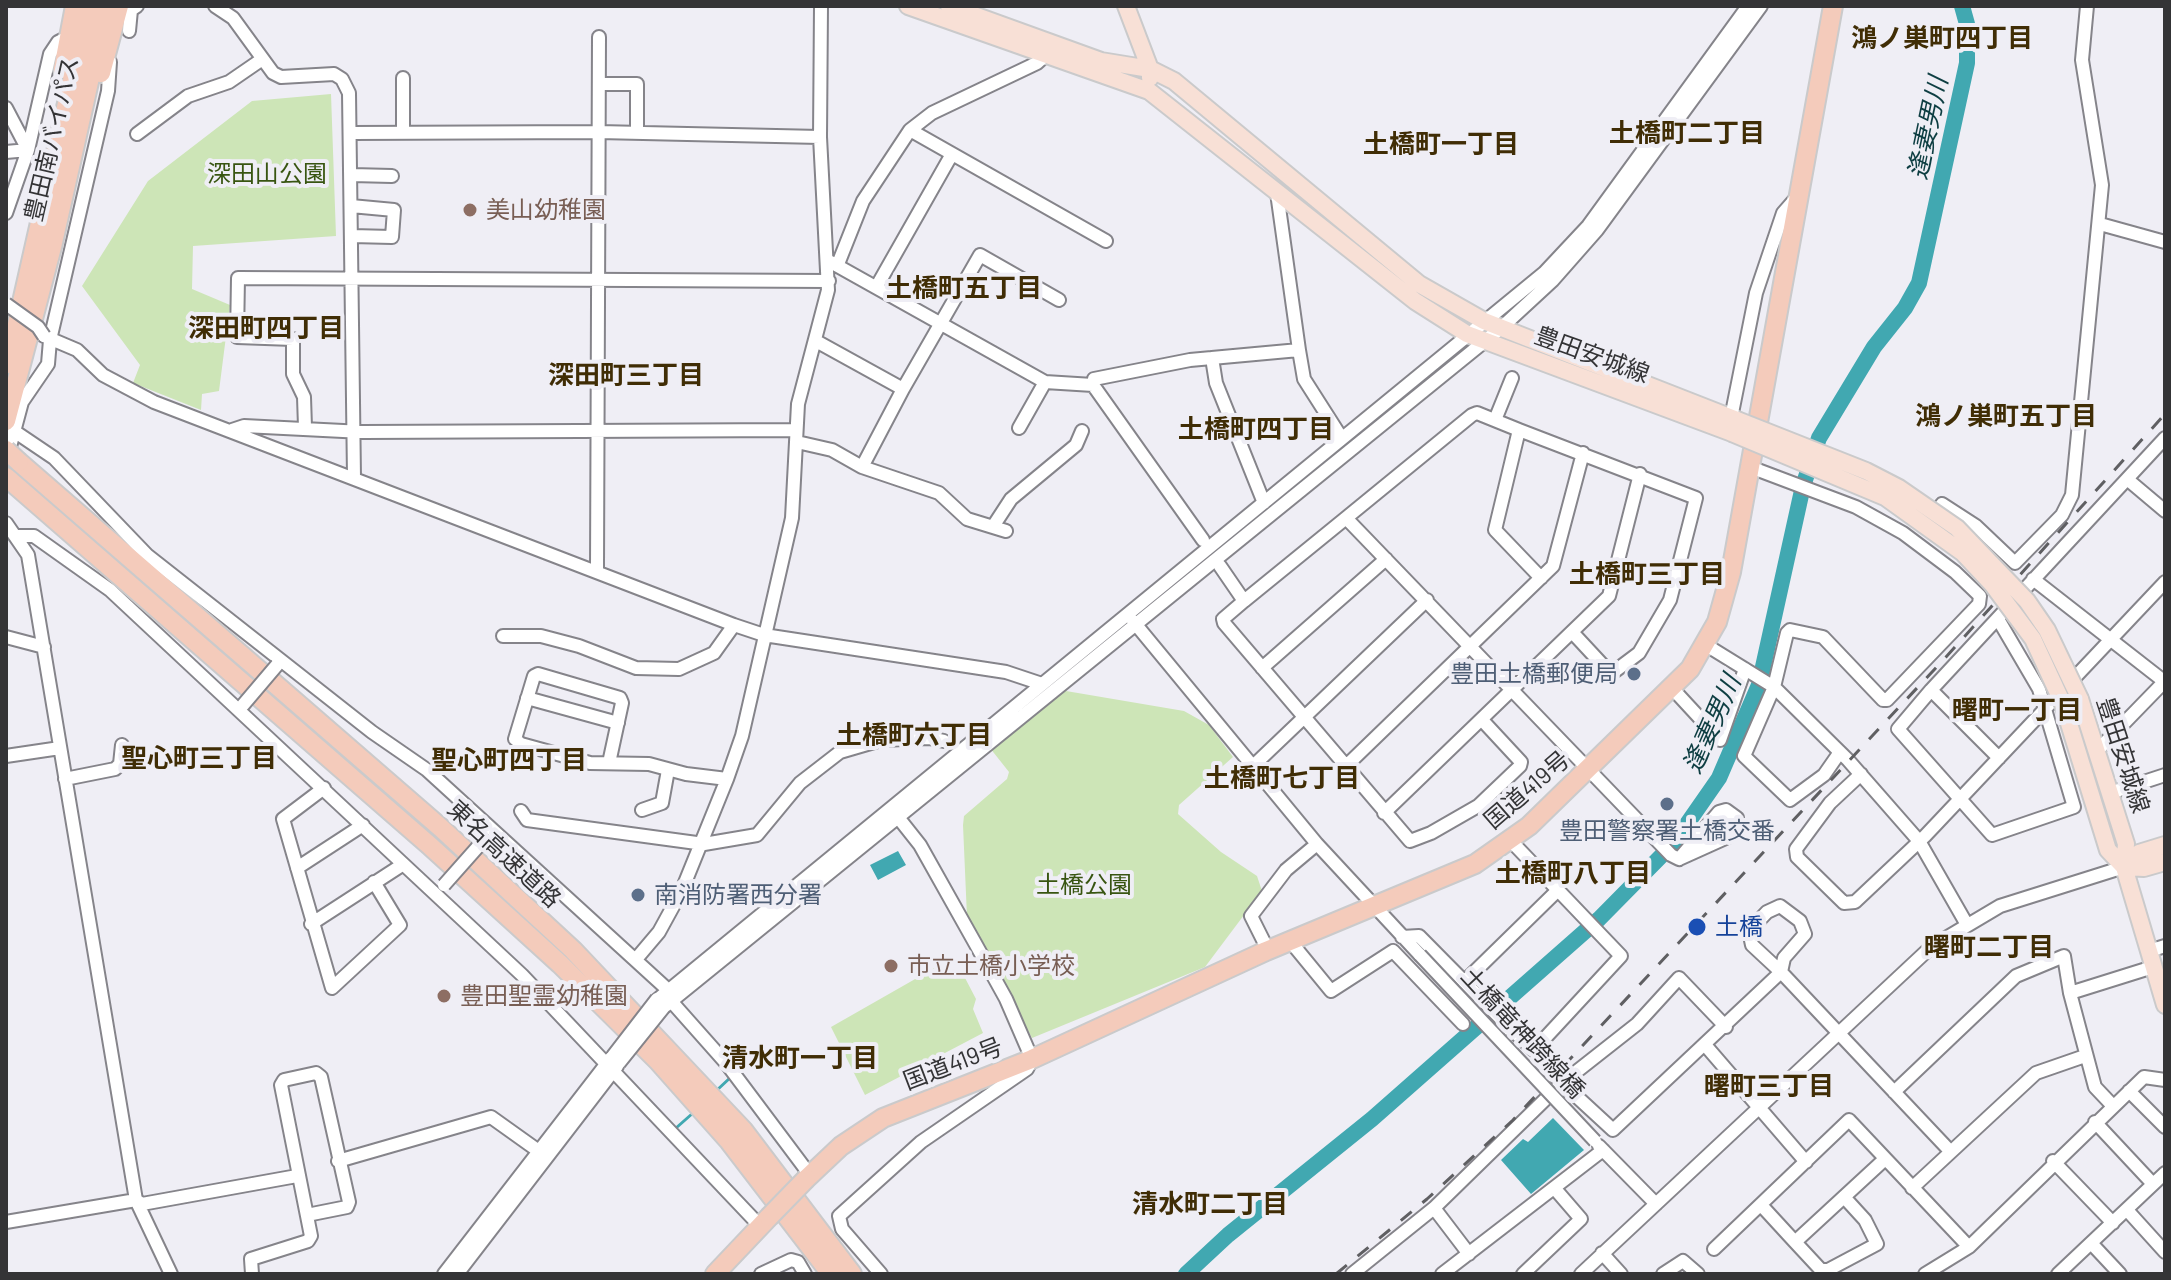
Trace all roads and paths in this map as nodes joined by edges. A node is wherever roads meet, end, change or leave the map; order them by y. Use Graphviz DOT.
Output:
graph roads {
  1 [pos="75,6"];
  2 [pos="89,6"];
  3 [pos="106,6"];
  4 [pos="119,6"];
  5 [pos="137,6"];
  6 [pos="215,6"];
  7 [pos="821,6"];
  8 [pos="908,6"];
  9 [pos="949,6"];
  10 [pos="1126,6"];
  11 [pos="1748,6"];
  12 [pos="1761,6"];
  13 [pos="1833,6"];
  14 [pos="2087,6"];
  15 [pos="129,31"];
  16 [pos="68,37"];
  17 [pos="599,37"];
  18 [pos="1047,54"];
  19 [pos="261,60"];
  20 [pos="1150,69"];
  21 [pos="403,78"];
  22 [pos="599,84"];
  23 [pos="1149,91"];
  24 [pos="6,108"];
  25 [pos="910,130"];
  26 [pos="599,132"];
  27 [pos="352,133"];
  28 [pos="403,133"];
  29 [pos="637,133"];
  30 [pos="137,134"];
  31 [pos="820,137"];
  32 [pos="28,150"];
  33 [pos="6,152"];
  34 [pos="952,154"];
  35 [pos="352,175"];
  36 [pos="392,176"];
  37 [pos="1277,193"];
  38 [pos="1797,197"];
  39 [pos="351,206"];
  40 [pos="6,213"];
  41 [pos="2100,224"];
  42 [pos="352,236"];
  43 [pos="1106,241"];
  44 [pos="2165,242"];
  45 [pos="832,262"];
  46 [pos="598,280"];
  47 [pos="353,281"];
  48 [pos="829,281"];
  49 [pos="877,286"];
  50 [pos="1059,300"];
  51 [pos="6,304"];
  52 [pos="1484,321"];
  53 [pos="941,323"];
  54 [pos="1501,328"];
  55 [pos="41,335"];
  56 [pos="1475,338"];
  57 [pos="816,341"];
  58 [pos="1299,350"];
  59 [pos="11,354"];
  60 [pos="1212,358"];
  61 [pos="6,374"];
  62 [pos="1512,378"];
  63 [pos="1045,382"];
  64 [pos="1093,385"];
  65 [pos="903,389"];
  66 [pos="1495,420"];
  67 [pos="1733,423"];
  68 [pos="10,426"];
  69 [pos="305,427"];
  70 [pos="1019,428"];
  71 [pos="232,430"];
  72 [pos="355,430"];
  73 [pos="1519,430"];
  74 [pos="596,431"];
  75 [pos="1082,431"];
  76 [pos="796,436"];
  77 [pos="1341,437"];
  78 [pos="2165,438"];
  79 [pos="1583,453"];
  80 [pos="9,466"];
  81 [pos="862,467"];
  82 [pos="1750,467"];
  83 [pos="1640,474"];
  84 [pos="354,477"];
  85 [pos="2127,479"];
  86 [pos="1264,503"];
  87 [pos="2165,511"];
  88 [pos="1346,518"];
  89 [pos="6,523"];
  90 [pos="17,536"];
  91 [pos="1203,540"];
  92 [pos="1915,541"];
  93 [pos="1386,559"];
  94 [pos="1220,566"];
  95 [pos="597,571"];
  96 [pos="1541,578"];
  97 [pos="2033,579"];
  98 [pos="2165,582"];
  99 [pos="1427,600"];
  100 [pos="1244,601"];
  101 [pos="1998,619"];
  102 [pos="1132,620"];
  103 [pos="734,625"];
  104 [pos="1572,632"];
  105 [pos="764,635"];
  106 [pos="503,636"];
  107 [pos="6,637"];
  108 [pos="2111,639"];
  109 [pos="1470,645"];
  110 [pos="1706,645"];
  111 [pos="44,647"];
  112 [pos="279,662"];
  113 [pos="1262,668"];
  114 [pos="1747,670"];
  115 [pos="2165,681"];
  116 [pos="1042,684"];
  117 [pos="1774,687"];
  118 [pos="1672,688"];
  119 [pos="1512,689"];
  120 [pos="1931,690"];
  121 [pos="527,698"];
  122 [pos="2072,701"];
  123 [pos="241,708"];
  124 [pos="2045,709"];
  125 [pos="1304,719"];
  126 [pos="1482,720"];
  127 [pos="618,723"];
  128 [pos="944,741"];
  129 [pos="122,745"];
  130 [pos="60,748"];
  131 [pos="1840,752"];
  132 [pos="2096,752"];
  133 [pos="6,756"];
  134 [pos="1999,758"];
  135 [pos="609,763"];
  136 [pos="1252,767"];
  137 [pos="1344,768"];
  138 [pos="1588,769"];
  139 [pos="668,770"];
  140 [pos="1861,774"];
  141 [pos="2165,775"];
  142 [pos="65,779"];
  143 [pos="727,779"];
  144 [pos="324,788"];
  145 [pos="2110,793"];
  146 [pos="1959,801"];
  147 [pos="642,810"];
  148 [pos="521,811"];
  149 [pos="1384,813"];
  150 [pos="897,816"];
  151 [pos="363,825"];
  152 [pos="494,829"];
  153 [pos="1511,841"];
  154 [pos="1919,841"];
  155 [pos="699,844"];
  156 [pos="1317,844"];
  157 [pos="2165,845"];
  158 [pos="1675,857"];
  159 [pos="2165,862"];
  160 [pos="402,865"];
  161 [pos="2124,867"];
  162 [pos="297,868"];
  163 [pos="374,882"];
  164 [pos="1558,890"];
  165 [pos="433,896"];
  166 [pos="1375,907"];
  167 [pos="1966,923"];
  168 [pos="311,924"];
  169 [pos="1402,937"];
  170 [pos="1290,941"];
  171 [pos="1268,950"];
  172 [pos="2156,955"];
  173 [pos="1764,956"];
  174 [pos="637,958"];
  175 [pos="1784,958"];
  176 [pos="1781,972"];
  177 [pos="1464,982"];
  178 [pos="2070,993"];
  179 [pos="663,999"];
  180 [pos="2165,1005"];
  181 [pos="1463,1024"];
  182 [pos="1726,1027"];
  183 [pos="1837,1032"];
  184 [pos="1706,1046"];
  185 [pos="2085,1056"];
  186 [pos="1032,1059"];
  187 [pos="613,1064"];
  188 [pos="2165,1080"];
  189 [pos="1562,1083"];
  190 [pos="2129,1091"];
  191 [pos="1894,1092"];
  192 [pos="2113,1106"];
  193 [pos="1760,1107"];
  194 [pos="2095,1122"];
  195 [pos="2165,1127"];
  196 [pos="1599,1146"];
  197 [pos="1950,1151"];
  198 [pos="540,1152"];
  199 [pos="1885,1159"];
  200 [pos="338,1161"];
  201 [pos="2053,1161"];
  202 [pos="1806,1162"];
  203 [pos="2165,1173"];
  204 [pos="297,1176"];
  205 [pos="808,1177"];
  206 [pos="2153,1184"];
  207 [pos="1912,1188"];
  208 [pos="1556,1190"];
  209 [pos="1844,1197"];
  210 [pos="136,1200"];
  211 [pos="1656,1204"];
  212 [pos="1761,1205"];
  213 [pos="1434,1208"];
  214 [pos="2127,1210"];
  215 [pos="307,1215"];
  216 [pos="764,1221"];
  217 [pos="6,1222"];
  218 [pos="2113,1223"];
  219 [pos="1795,1242"];
  220 [pos="2091,1243"];
  221 [pos="1969,1247"];
  222 [pos="1714,1249"];
  223 [pos="2165,1252"];
  224 [pos="1602,1253"];
  225 [pos="1469,1254"];
  226 [pos="1941,1271"];
  227 [pos="171,1274"];
  228 [pos="252,1274"];
  229 [pos="444,1274"];
  230 [pos="457,1274"];
  231 [pos="715,1274"];
  232 [pos="761,1274"];
  233 [pos="805,1274"];
  234 [pos="831,1274"];
  235 [pos="852,1274"];
  236 [pos="881,1274"];
  237 [pos="1352,1274"];
  238 [pos="1442,1274"];
  239 [pos="1523,1274"];
  240 [pos="1581,1274"];
  241 [pos="1621,1274"];
  242 [pos="1663,1274"];
  243 [pos="1698,1274"];
  244 [pos="1925,1274"];
  245 [pos="2058,1274"];
  246 [pos="2120,1274"];
  1 -- 16 [label="highway"];
  2 -- 59 [label="highway, 豊田南バイパス"];
  3 -- 55 [label="highway, 豊田南バイパス"];
  4 -- 55 [label="highway"];
  5 -- 15 [label="street"];
  6 -- 19 [label="street"];
  7 -- 31 [label="street"];
  8 -- 18 [label="main road, 豊田安城線"];
  9 -- 20 [label="main road, 豊田安城線"];
  10 -- 20 [label="main road"];
  11 -- 52 [label="street"];
  12 -- 54 [label="street"];
  13 -- 38 [label="highway, 国道419号"];
  14 -- 41 [label="street"];
  16 -- 32 [label="street"];
  16 -- 59 [label="highway"];
  17 -- 22 [label="street"];
  18 -- 23 [label="main road, 豊田安城線"];
  18 -- 25 [label="street"];
  19 -- 27 [label="street"];
  19 -- 30 [label="street"];
  20 -- 23 [label="main road"];
  20 -- 52 [label="main road, 豊田安城線"];
  21 -- 28 [label="street"];
  22 -- 26 [label="street"];
  22 -- 29 [label="street"];
  23 -- 37 [label="main road, 豊田安城線"];
  24 -- 32 [label="street"];
  25 -- 34 [label="street"];
  25 -- 45 [label="street"];
  26 -- 28 [label="street"];
  26 -- 29 [label="street"];
  26 -- 46 [label="street"];
  27 -- 28 [label="street"];
  27 -- 35 [label="street"];
  29 -- 31 [label="street"];
  31 -- 45 [label="street"];
  32 -- 33 [label="street"];
  32 -- 40 [label="street"];
  34 -- 43 [label="street"];
  34 -- 49 [label="street"];
  35 -- 36 [label="street"];
  35 -- 39 [label="street"];
  37 -- 56 [label="main road, 豊田安城線"];
  37 -- 58 [label="street"];
  38 -- 67 [label="street"];
  38 -- 82 [label="highway, 国道419号"];
  39 -- 42 [label="street"];
  39 -- 42 [label="street"];
  41 -- 44 [label="street"];
  41 -- 92 [label="street"];
  42 -- 47 [label="street"];
  45 -- 48 [label="street"];
  45 -- 49 [label="street"];
  46 -- 47 [label="street"];
  46 -- 48 [label="street"];
  46 -- 74 [label="street"];
  47 -- 69 [label="street"];
  47 -- 72 [label="street"];
  48 -- 57 [label="street"];
  49 -- 53 [label="street"];
  50 -- 53 [label="street"];
  51 -- 55 [label="street, bridge"];
  52 -- 54 [label="main road, 豊田安城線"];
  52 -- 56 [label="street"];
  53 -- 63 [label="street"];
  53 -- 65 [label="street"];
  54 -- 56 [label="street"];
  54 -- 67 [label="main road, 豊田安城線"];
  55 -- 68 [label="highway, 豊田南バイパス"];
  55 -- 68 [label="street"];
  55 -- 71 [label="street"];
  56 -- 67 [label="main road, 豊田安城線"];
  56 -- 77 [label="street"];
  56 -- 102 [label="street"];
  57 -- 65 [label="street"];
  57 -- 76 [label="street"];
  58 -- 60 [label="street"];
  58 -- 77 [label="street"];
  59 -- 61 [label="highway, 豊田南バイパス"];
  60 -- 64 [label="street"];
  60 -- 86 [label="street"];
  62 -- 66 [label="street"];
  63 -- 64 [label="street"];
  63 -- 70 [label="street"];
  64 -- 91 [label="street"];
  65 -- 81 [label="street"];
  66 -- 73 [label="street"];
  66 -- 88 [label="street"];
  67 -- 122 [label="main road, 豊田安城線, bridge"];
  68 -- 80 [label="street"];
  68 -- 112 [label="street"];
  69 -- 71 [label="street"];
  69 -- 72 [label="street"];
  71 -- 84 [label="street"];
  72 -- 74 [label="street"];
  72 -- 84 [label="street"];
  73 -- 79 [label="street"];
  73 -- 96 [label="street"];
  74 -- 76 [label="street"];
  74 -- 95 [label="street"];
  75 -- 81 [label="street"];
  76 -- 81 [label="street"];
  76 -- 105 [label="street"];
  77 -- 86 [label="street"];
  78 -- 85 [label="street"];
  79 -- 83 [label="street"];
  79 -- 96 [label="street"];
  80 -- 234 [label="highway, 東名高速道路"];
  80 -- 235 [label="highway, 東名高速道路"];
  82 -- 92 [label="street"];
  82 -- 110 [label="highway, 国道419号"];
  83 -- 104 [label="street"];
  83 -- 104 [label="street"];
  84 -- 95 [label="street"];
  85 -- 87 [label="street"];
  85 -- 97 [label="street"];
  86 -- 102 [label="street"];
  88 -- 93 [label="street"];
  88 -- 100 [label="street"];
  89 -- 90 [label="street"];
  90 -- 111 [label="street"];
  90 -- 123 [label="street"];
  92 -- 117 [label="street"];
  93 -- 99 [label="street"];
  93 -- 113 [label="street"];
  94 -- 100 [label="street"];
  95 -- 103 [label="street"];
  96 -- 109 [label="street"];
  97 -- 101 [label="street"];
  97 -- 108 [label="street"];
  98 -- 108 [label="street"];
  99 -- 109 [label="street"];
  99 -- 125 [label="street"];
  100 -- 113 [label="street"];
  101 -- 120 [label="street"];
  101 -- 124 [label="street"];
  102 -- 116 [label="street"];
  102 -- 136 [label="street, 土橋竜神跨線橋"];
  102 -- 150 [label="street"];
  103 -- 105 [label="street"];
  103 -- 106 [label="street"];
  104 -- 119 [label="street"];
  105 -- 116 [label="street"];
  105 -- 143 [label="street"];
  107 -- 111 [label="street"];
  108 -- 115 [label="street"];
  108 -- 124 [label="street"];
  109 -- 119 [label="street"];
  109 -- 137 [label="street"];
  110 -- 114 [label="street"];
  110 -- 118 [label="highway, 国道419号"];
  111 -- 130 [label="street"];
  112 -- 123 [label="street, bridge"];
  112 -- 152 [label="street"];
  113 -- 125 [label="street"];
  114 -- 117 [label="street"];
  114 -- 118 [label="street"];
  115 -- 132 [label="street"];
  116 -- 179 [label="street"];
  117 -- 131 [label="street"];
  117 -- 131 [label="street"];
  118 -- 138 [label="highway, 国道419号"];
  119 -- 126 [label="street"];
  119 -- 138 [label="street"];
  120 -- 134 [label="street"];
  120 -- 146 [label="street"];
  121 -- 127 [label="street"];
  121 -- 127 [label="street"];
  121 -- 135 [label="street"];
  122 -- 132 [label="main road, 豊田安城線"];
  122 -- 161 [label="main road, 豊田安城線"];
  123 -- 144 [label="street"];
  124 -- 134 [label="street"];
  124 -- 146 [label="street"];
  125 -- 136 [label="street"];
  125 -- 137 [label="street"];
  126 -- 149 [label="street"];
  126 -- 149 [label="street"];
  127 -- 135 [label="street"];
  128 -- 155 [label="street"];
  129 -- 142 [label="street"];
  130 -- 133 [label="street"];
  130 -- 142 [label="street"];
  131 -- 140 [label="street"];
  132 -- 145 [label="main road, 豊田安城線"];
  134 -- 146 [label="street"];
  135 -- 139 [label="street"];
  136 -- 156 [label="street, 土橋竜神跨線橋"];
  137 -- 149 [label="street"];
  138 -- 153 [label="highway, 国道419号"];
  138 -- 158 [label="street"];
  139 -- 143 [label="street"];
  139 -- 147 [label="street"];
  140 -- 154 [label="street"];
  140 -- 154 [label="street"];
  141 -- 145 [label="street"];
  142 -- 210 [label="street"];
  143 -- 155 [label="street"];
  144 -- 151 [label="street"];
  144 -- 162 [label="street"];
  145 -- 161 [label="main road, 豊田安城線"];
  146 -- 154 [label="street"];
  148 -- 155 [label="street"];
  150 -- 179 [label="street"];
  150 -- 186 [label="street"];
  151 -- 160 [label="street"];
  151 -- 162 [label="street"];
  152 -- 165 [label="street, bridge"];
  152 -- 174 [label="street"];
  153 -- 164 [label="street"];
  153 -- 166 [label="highway, 国道419号"];
  154 -- 167 [label="street"];
  155 -- 174 [label="street"];
  156 -- 166 [label="street, 土橋竜神跨線橋"];
  156 -- 171 [label="street"];
  157 -- 161 [label="main road"];
  158 -- 158 [label="street"];
  159 -- 161 [label="main road"];
  160 -- 163 [label="street"];
  160 -- 165 [label="street"];
  161 -- 167 [label="street"];
  161 -- 172 [label="main road"];
  162 -- 168 [label="street"];
  163 -- 168 [label="street"];
  163 -- 168 [label="street"];
  164 -- 177 [label="street"];
  164 -- 177 [label="street"];
  165 -- 187 [label="street"];
  166 -- 169 [label="street, 土橋竜神跨線橋"];
  166 -- 170 [label="highway, 国道419号"];
  167 -- 183 [label="street"];
  169 -- 177 [label="street"];
  169 -- 196 [label="street, 土橋竜神跨線橋, bridge"];
  170 -- 171 [label="highway, 国道419号"];
  170 -- 181 [label="street"];
  171 -- 186 [label="highway, 国道419号"];
  172 -- 178 [label="street"];
  172 -- 180 [label="main road"];
  173 -- 175 [label="street"];
  173 -- 175 [label="street"];
  173 -- 176 [label="street"];
  174 -- 179 [label="street"];
  175 -- 176 [label="street"];
  176 -- 182 [label="street"];
  176 -- 183 [label="street"];
  178 -- 185 [label="street"];
  178 -- 191 [label="street"];
  179 -- 187 [label="street, bridge"];
  179 -- 205 [label="street"];
  182 -- 184 [label="street"];
  182 -- 189 [label="street"];
  183 -- 191 [label="street"];
  183 -- 193 [label="street"];
  184 -- 189 [label="street"];
  184 -- 193 [label="street"];
  185 -- 192 [label="street"];
  185 -- 197 [label="street"];
  186 -- 205 [label="highway, 国道419号"];
  186 -- 236 [label="street"];
  187 -- 198 [label="street"];
  187 -- 216 [label="street"];
  187 -- 230 [label="street"];
  188 -- 190 [label="street"];
  189 -- 213 [label="street"];
  190 -- 192 [label="street"];
  190 -- 195 [label="street"];
  191 -- 197 [label="street"];
  192 -- 194 [label="street"];
  193 -- 202 [label="street"];
  193 -- 211 [label="street"];
  194 -- 201 [label="street"];
  194 -- 206 [label="street"];
  196 -- 208 [label="street"];
  196 -- 211 [label="street, 土橋竜神跨線橋"];
  197 -- 207 [label="street"];
  198 -- 200 [label="street"];
  198 -- 229 [label="street"];
  199 -- 202 [label="street"];
  199 -- 207 [label="street"];
  199 -- 209 [label="street"];
  200 -- 204 [label="street"];
  200 -- 215 [label="street"];
  201 -- 218 [label="street"];
  201 -- 221 [label="street"];
  202 -- 212 [label="street"];
  203 -- 206 [label="street"];
  204 -- 210 [label="street"];
  204 -- 215 [label="street"];
  205 -- 216 [label="highway, 国道419号, bridge"];
  206 -- 214 [label="street"];
  207 -- 221 [label="street"];
  208 -- 225 [label="street"];
  208 -- 239 [label="street"];
  209 -- 219 [label="street"];
  209 -- 219 [label="street"];
  210 -- 217 [label="street"];
  210 -- 227 [label="street"];
  211 -- 224 [label="street"];
  212 -- 219 [label="street"];
  212 -- 222 [label="street"];
  213 -- 225 [label="street"];
  213 -- 237 [label="street"];
  214 -- 218 [label="street"];
  214 -- 223 [label="street"];
  215 -- 228 [label="street"];
  216 -- 231 [label="highway, 国道419号"];
  218 -- 220 [label="street"];
  220 -- 245 [label="street"];
  220 -- 246 [label="street"];
  221 -- 226 [label="street"];
  224 -- 240 [label="street"];
  224 -- 241 [label="street"];
  225 -- 238 [label="street"];
  226 -- 244 [label="street"];
  232 -- 233 [label="street"];
  242 -- 243 [label="street"];
}
